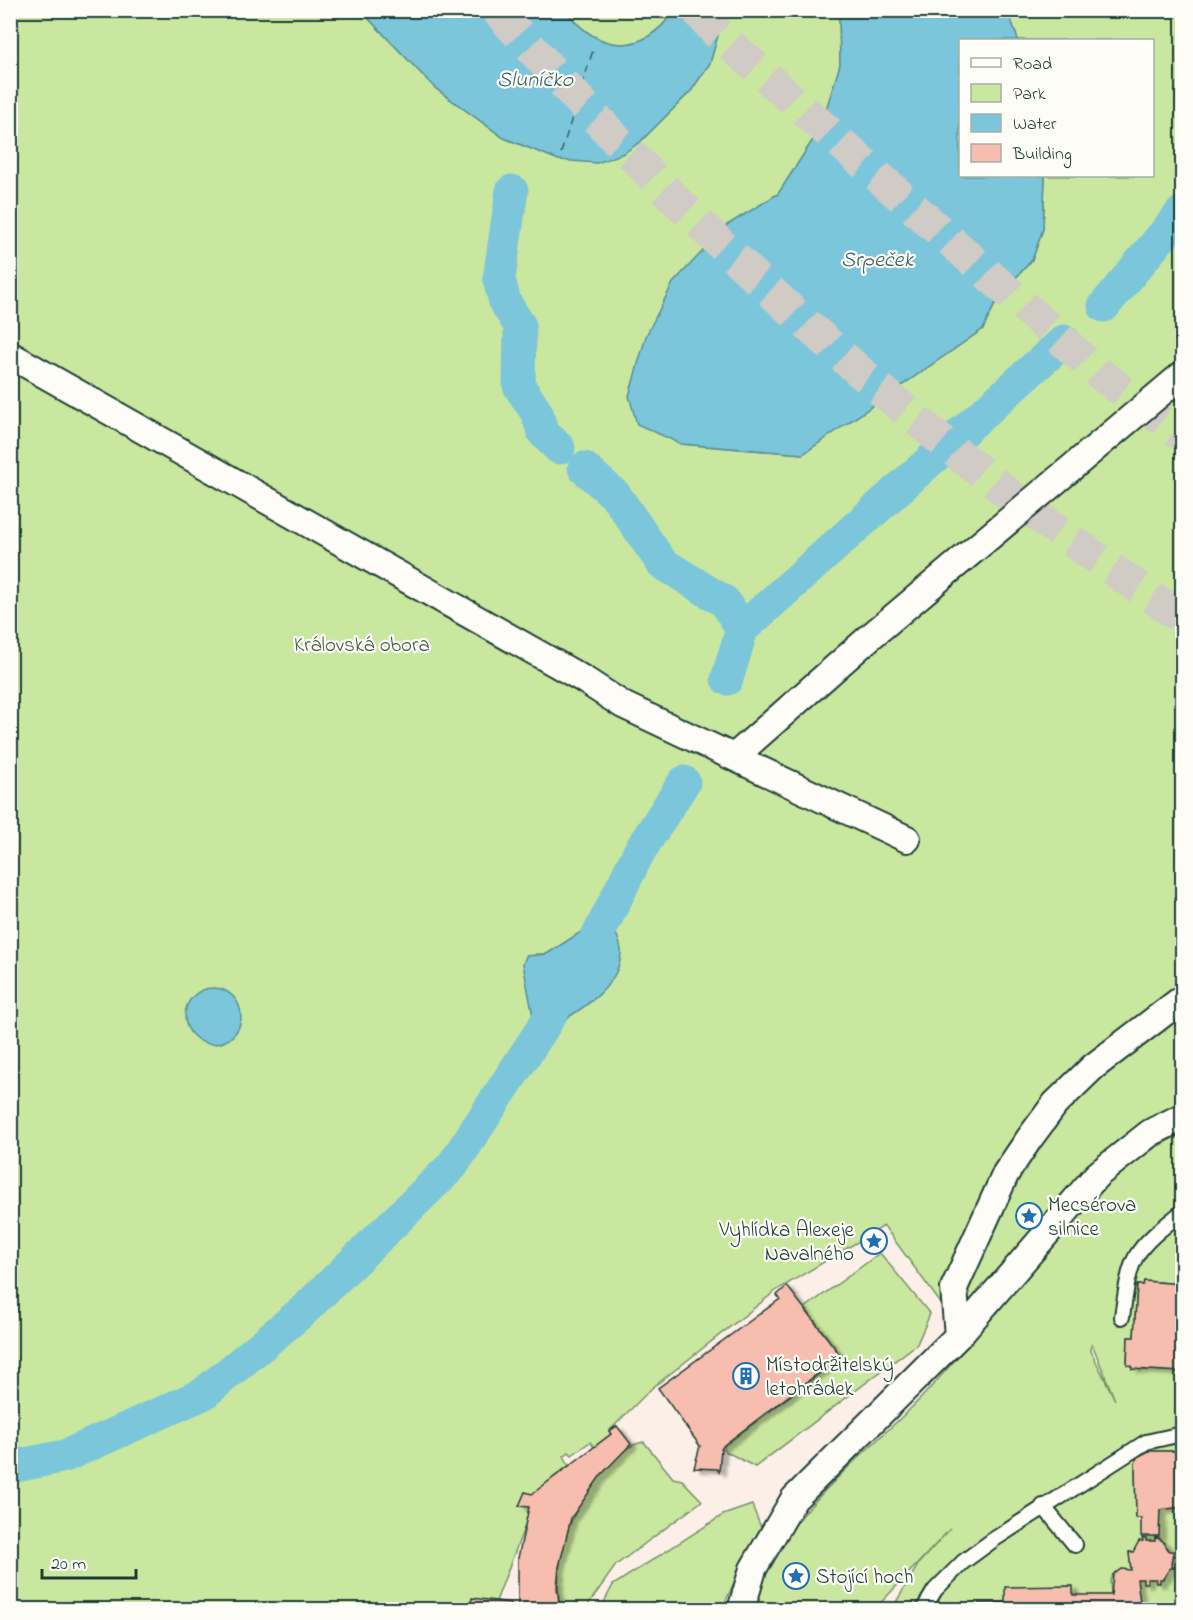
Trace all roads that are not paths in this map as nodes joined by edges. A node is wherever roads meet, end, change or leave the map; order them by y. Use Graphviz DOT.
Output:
graph roads {
  1 [pos="10,355"];
  2 [pos="1182,375"];
  3 [pos="734,757"];
  4 [pos="907,839"];
  5 [pos="1182,999"];
  6 [pos="1182,1117"];
  7 [pos="1182,1212"];
  8 [pos="1122,1317"];
  9 [pos="958,1336"];
  10 [pos="1182,1434"];
  11 [pos="1043,1506"];
  12 [pos="1074,1545"];
  13 [pos="741,1610"];
  14 [pos="923,1610"];
  1 -- 3 [label="street"];
  2 -- 3 [label="street"];
  3 -- 4 [label="street"];
  5 -- 9 [label="street"];
  6 -- 9 [label="street"];
  7 -- 8 [label="lane"];
  9 -- 13 [label="street"];
  10 -- 11 [label="lane"];
  11 -- 12 [label="lane"];
  11 -- 14 [label="lane"];
}
